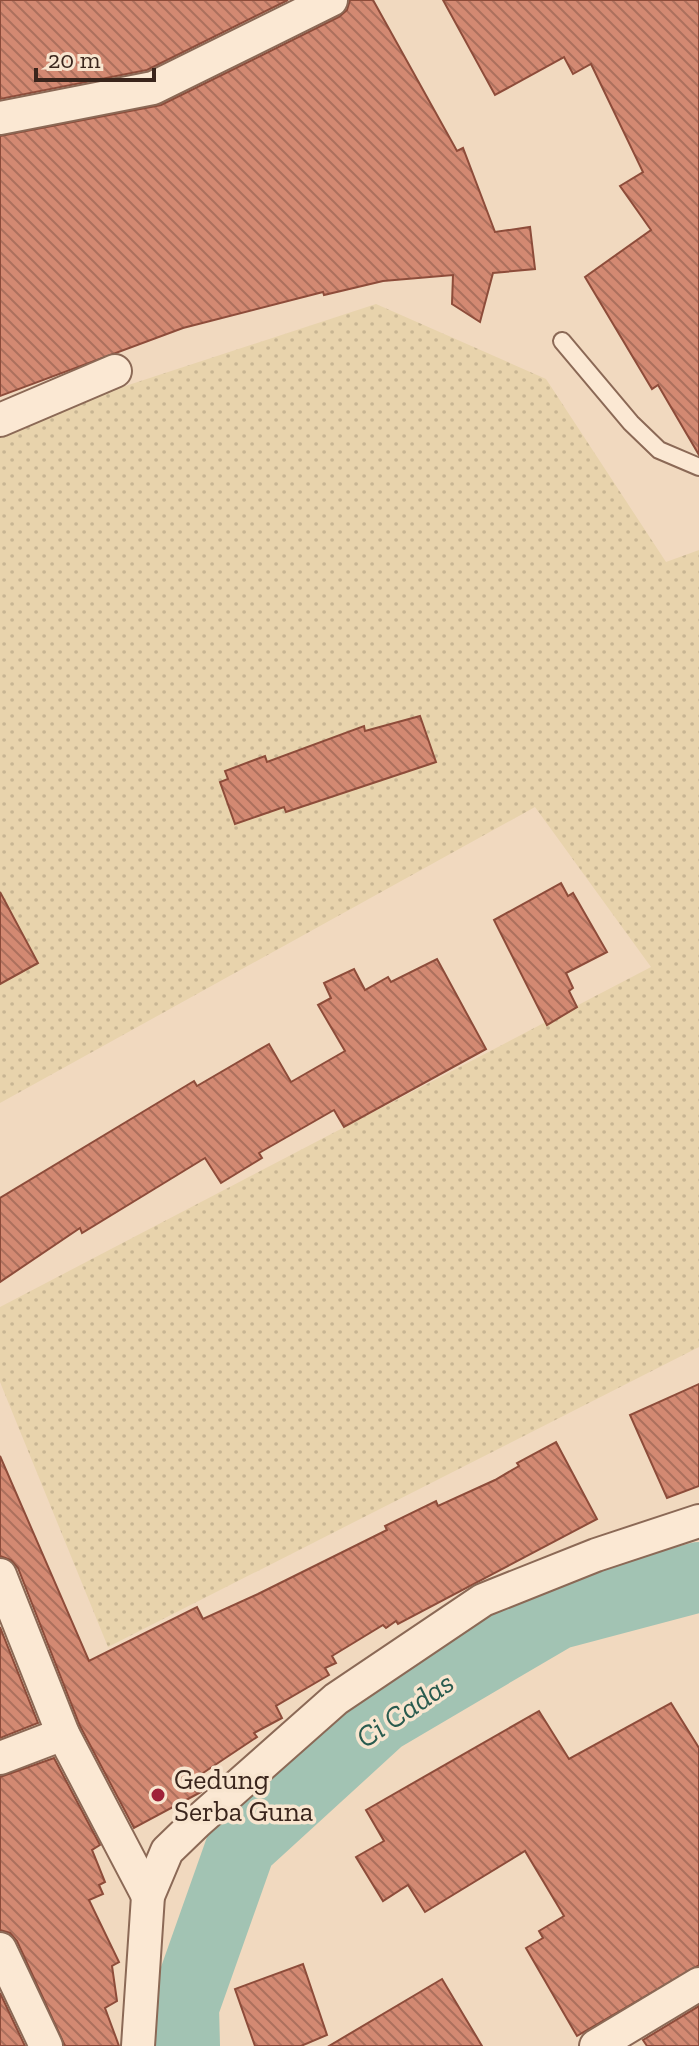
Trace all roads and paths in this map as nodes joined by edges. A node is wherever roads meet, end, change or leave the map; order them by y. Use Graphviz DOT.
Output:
graph roads {
  1 [pos="331,0"];
  2 [pos="0,118"];
  3 [pos="562,341"];
  4 [pos="115,371"];
  5 [pos="0,420"];
  6 [pos="699,467"];
  7 [pos="699,1521"];
  8 [pos="0,1575"];
  9 [pos="63,1734"];
  10 [pos="0,1758"];
  11 [pos="148,1896"];
  12 [pos="0,1949"];
  13 [pos="699,1984"];
  14 [pos="46,2046"];
  15 [pos="138,2046"];
  16 [pos="596,2046"];
  1 -- 2 [label="street"];
  3 -- 6 [label="lane"];
  4 -- 5 [label="street"];
  7 -- 11 [label="street"];
  8 -- 9 [label="street"];
  9 -- 10 [label="street"];
  9 -- 11 [label="street"];
  11 -- 15 [label="street"];
  12 -- 14 [label="street"];
  13 -- 16 [label="street"];
}
